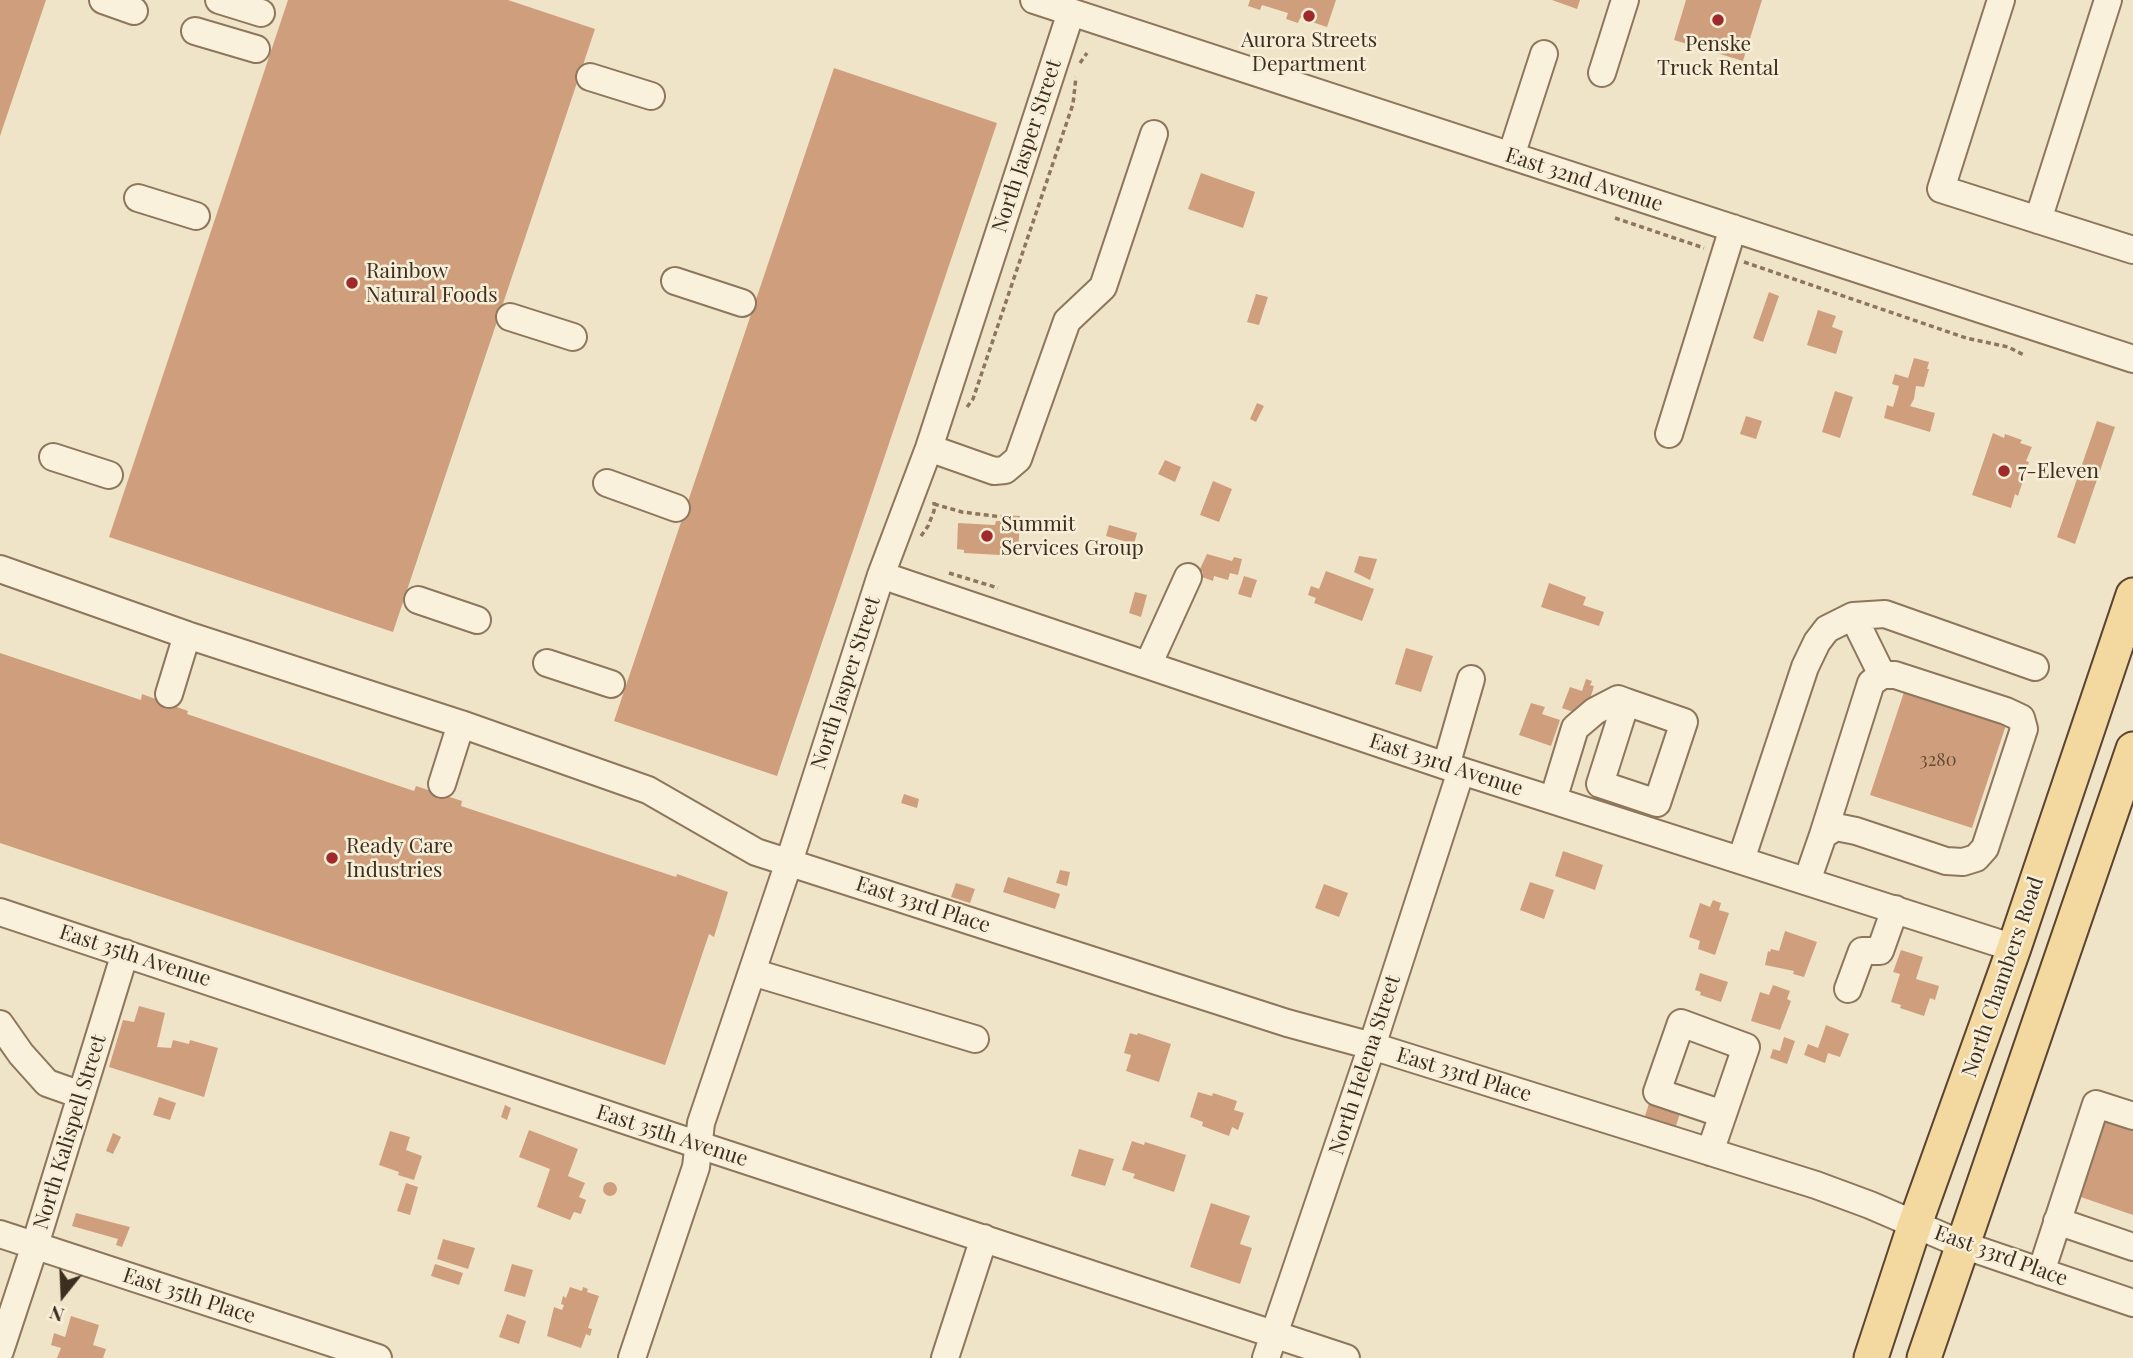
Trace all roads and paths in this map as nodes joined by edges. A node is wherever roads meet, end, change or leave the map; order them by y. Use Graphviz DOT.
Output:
graph roads {
  1 [pos="103,0"];
  2 [pos="219,0"];
  3 [pos="1034,0"];
  4 [pos="1625,0"];
  5 [pos="2001,0"];
  6 [pos="2108,0"];
  7 [pos="134,10"];
  8 [pos="1071,12"];
  9 [pos="261,13"];
  10 [pos="195,31"];
  11 [pos="256,49"];
  12 [pos="1087,53"];
  13 [pos="1544,54"];
  14 [pos="1602,73"];
  15 [pos="590,77"];
  16 [pos="651,96"];
  17 [pos="1154,134"];
  18 [pos="1511,156"];
  19 [pos="138,198"];
  20 [pos="196,216"];
  21 [pos="1615,218"];
  22 [pos="2038,220"];
  23 [pos="1733,228"];
  24 [pos="2133,250"];
  25 [pos="1725,255"];
  26 [pos="675,281"];
  27 [pos="742,303"];
  28 [pos="510,317"];
  29 [pos="573,337"];
  30 [pos="2024,355"];
  31 [pos="2133,359"];
  32 [pos="959,417"];
  33 [pos="1669,434"];
  34 [pos="929,447"];
  35 [pos="53,457"];
  36 [pos="109,475"];
  37 [pos="607,483"];
  38 [pos="935,494"];
  39 [pos="934,504"];
  40 [pos="676,508"];
  41 [pos="1002,517"];
  42 [pos="919,538"];
  43 [pos="0,569"];
  44 [pos="945,572"];
  45 [pos="881,575"];
  46 [pos="1188,577"];
  47 [pos="1005,591"];
  48 [pos="2133,595"];
  49 [pos="418,600"];
  50 [pos="1853,617"];
  51 [pos="477,621"];
  52 [pos="187,635"];
  53 [pos="547,663"];
  54 [pos="1148,665"];
  55 [pos="2035,667"];
  56 [pos="1882,675"];
  57 [pos="1471,679"];
  58 [pos="611,684"];
  59 [pos="169,694"];
  60 [pos="1626,702"];
  61 [pos="461,724"];
  62 [pos="2133,749"];
  63 [pos="1453,768"];
  64 [pos="442,784"];
  65 [pos="1553,800"];
  66 [pos="1822,835"];
  67 [pos="1741,860"];
  68 [pos="789,862"];
  69 [pos="1807,881"];
  70 [pos="1895,909"];
  71 [pos="0,912"];
  72 [pos="2014,948"];
  73 [pos="125,953"];
  74 [pos="752,972"];
  75 [pos="1848,989"];
  76 [pos="0,1024"];
  77 [pos="975,1039"];
  78 [pos="1372,1046"];
  79 [pos="81,1095"];
  80 [pos="1723,1114"];
  81 [pos="2133,1116"];
  82 [pos="699,1145"];
  83 [pos="1710,1152"];
  84 [pos="2057,1221"];
  85 [pos="1915,1224"];
  86 [pos="0,1234"];
  87 [pos="984,1238"];
  88 [pos="35,1245"];
  89 [pos="1963,1245"];
  90 [pos="2133,1247"];
  91 [pos="2041,1272"];
  92 [pos="2133,1304"];
  93 [pos="1270,1346"];
  94 [pos="0,1351"];
  95 [pos="378,1358"];
  96 [pos="632,1358"];
  97 [pos="946,1358"];
  98 [pos="1346,1358"];
  99 [pos="1871,1358"];
  100 [pos="1924,1358"];
  1 -- 7 [label="street"];
  2 -- 9 [label="street"];
  3 -- 8 [label="street, East 32nd Avenue"];
  4 -- 14 [label="street"];
  5 -- 22 [label="street"];
  6 -- 22 [label="street"];
  8 -- 18 [label="street, East 32nd Avenue"];
  8 -- 34 [label="street, North Jasper Street"];
  10 -- 11 [label="street"];
  12 -- 32 [label="path"];
  13 -- 18 [label="street"];
  15 -- 16 [label="street"];
  17 -- 34 [label="street"];
  18 -- 23 [label="street, East 32nd Avenue"];
  19 -- 20 [label="street"];
  21 -- 25 [label="path"];
  22 -- 24 [label="street"];
  23 -- 25 [label="street"];
  23 -- 31 [label="street, East 32nd Avenue"];
  25 -- 30 [label="path"];
  25 -- 33 [label="street"];
  26 -- 27 [label="street"];
  28 -- 29 [label="street"];
  34 -- 45 [label="street, North Jasper Street"];
  35 -- 36 [label="street"];
  37 -- 40 [label="street"];
  38 -- 39 [label="path"];
  39 -- 41 [label="path"];
  39 -- 42 [label="path"];
  43 -- 52 [label="street, East 33rd Place"];
  44 -- 47 [label="path"];
  45 -- 54 [label="street, East 33rd Avenue"];
  45 -- 68 [label="street, North Jasper Street"];
  46 -- 54 [label="street"];
  48 -- 72 [label="main road, North Chambers Road"];
  49 -- 51 [label="street"];
  50 -- 55 [label="street"];
  50 -- 56 [label="street"];
  50 -- 67 [label="street"];
  52 -- 59 [label="street"];
  52 -- 61 [label="street, East 33rd Place"];
  53 -- 58 [label="street"];
  54 -- 63 [label="street, East 33rd Avenue"];
  56 -- 66 [label="street"];
  56 -- 66 [label="street"];
  57 -- 63 [label="street, North Helena Street"];
  60 -- 65 [label="street"];
  61 -- 64 [label="street"];
  61 -- 68 [label="street, East 33rd Place"];
  62 -- 89 [label="main road"];
  63 -- 65 [label="street, East 33rd Avenue"];
  63 -- 78 [label="street, North Helena Street"];
  65 -- 67 [label="street, East 33rd Avenue"];
  66 -- 69 [label="street"];
  67 -- 69 [label="street, East 33rd Avenue"];
  68 -- 74 [label="street, North Jasper Street"];
  68 -- 78 [label="street, East 33rd Place"];
  69 -- 70 [label="street, East 33rd Avenue"];
  70 -- 72 [label="street, East 33rd Avenue"];
  70 -- 75 [label="street"];
  71 -- 73 [label="street, East 35th Avenue"];
  72 -- 85 [label="main road, North Chambers Road"];
  73 -- 79 [label="street, North Kalispell Street"];
  73 -- 82 [label="street, East 35th Avenue"];
  74 -- 77 [label="street"];
  74 -- 82 [label="street, North Jasper Street"];
  76 -- 79 [label="street"];
  78 -- 83 [label="street, East 33rd Place"];
  78 -- 93 [label="street, North Helena Street"];
  79 -- 88 [label="street, North Kalispell Street"];
  80 -- 83 [label="street"];
  81 -- 84 [label="street"];
  82 -- 87 [label="street, East 35th Avenue"];
  82 -- 96 [label="street, North Jasper Street"];
  83 -- 85 [label="street, East 33rd Place"];
  84 -- 90 [label="street"];
  84 -- 91 [label="street"];
  85 -- 89 [label="street, East 33rd Place"];
  85 -- 99 [label="main road, North Chambers Road"];
  86 -- 88 [label="street, East 35th Place"];
  87 -- 93 [label="street, East 35th Avenue"];
  87 -- 97 [label="street"];
  88 -- 94 [label="street, North Kalispell Street"];
  88 -- 95 [label="street, East 35th Place"];
  89 -- 91 [label="street, East 33rd Place"];
  89 -- 100 [label="main road"];
  91 -- 92 [label="street, East 33rd Place"];
  93 -- 98 [label="street, East 35th Avenue"];
}
